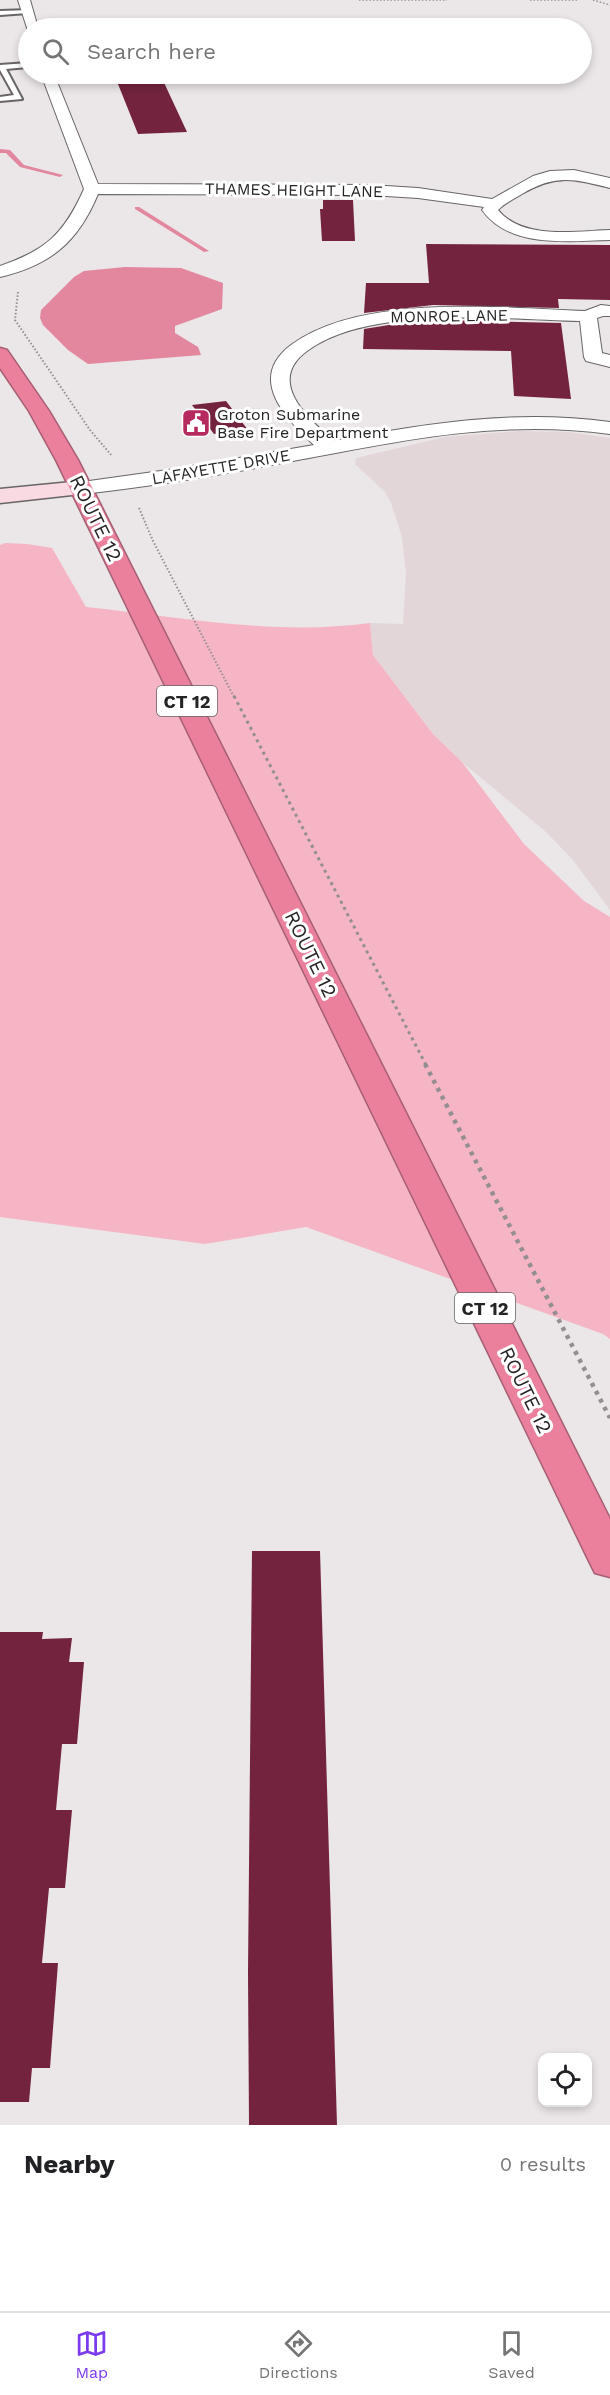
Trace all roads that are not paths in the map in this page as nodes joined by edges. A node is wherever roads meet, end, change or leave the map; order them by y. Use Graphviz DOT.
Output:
graph roads {
  1 [pos="26,5"];
  2 [pos="0,13"];
  3 [pos="1,65"];
  4 [pos="18,65"];
  5 [pos="51,84"];
  6 [pos="0,99"];
  7 [pos="610,183"];
  8 [pos="92,189"];
  9 [pos="495,204"];
  10 [pos="610,236"];
  11 [pos="0,272"];
  12 [pos="610,311"];
  13 [pos="588,316"];
  14 [pos="0,354"];
  15 [pos="610,360"];
  16 [pos="610,428"];
  17 [pos="330,448"];
  18 [pos="82,488"];
  19 [pos="0,496"];
  20 [pos="610,1561"];
  1 -- 2 [label="lane"];
  3 -- 4 [label="lane"];
  3 -- 6 [label="lane"];
  5 -- 8 [label="street"];
  7 -- 9 [label="street"];
  8 -- 9 [label="street, THAMES HEIGHT LANE"];
  8 -- 11 [label="street"];
  9 -- 10 [label="street"];
  12 -- 13 [label="street, MONROE LANE"];
  13 -- 15 [label="street"];
  13 -- 17 [label="street, MONROE LANE"];
  14 -- 18 [label="highway, ROUTE 12 / CT 12"];
  16 -- 17 [label="street, LAFAYETTE DRIVE"];
  17 -- 18 [label="street, LAFAYETTE DRIVE"];
  18 -- 19 [label="street"];
  18 -- 20 [label="highway, ROUTE 12 / CT 12"];
}
